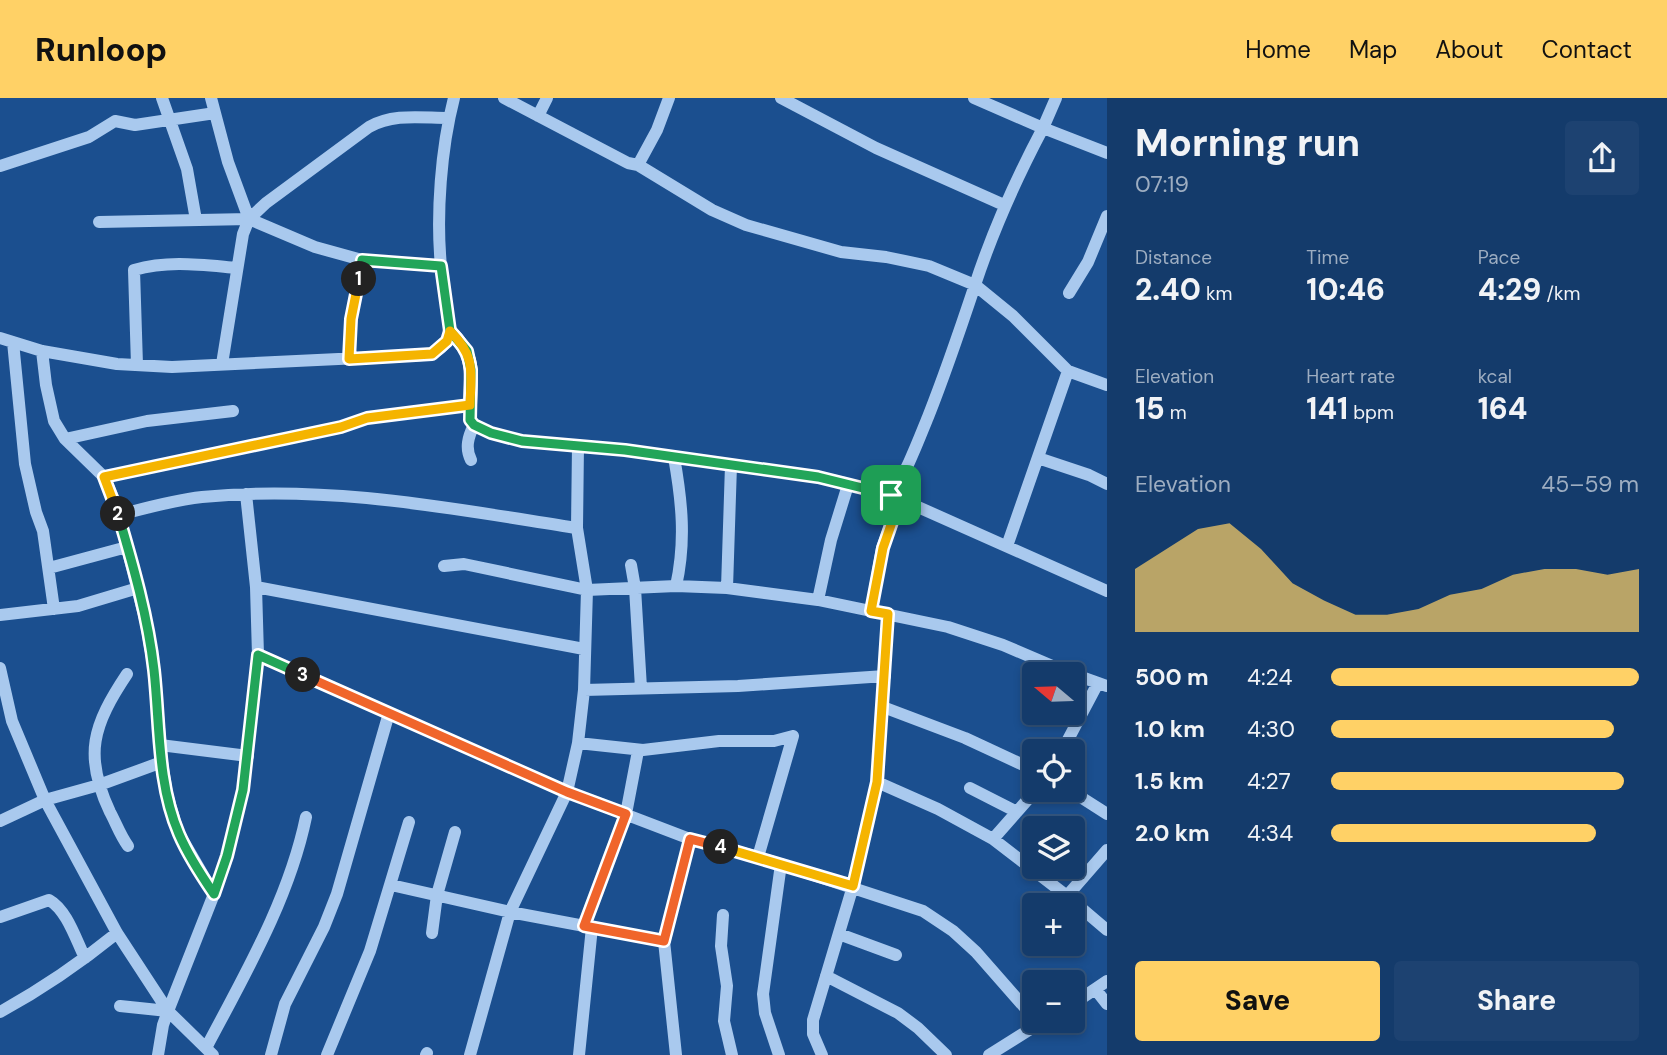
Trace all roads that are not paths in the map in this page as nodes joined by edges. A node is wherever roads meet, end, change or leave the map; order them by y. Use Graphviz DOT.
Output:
graph roads {
  1 [pos="162,98"];
  2 [pos="211,98"];
  3 [pos="454,98"];
  4 [pos="504,98"];
  5 [pos="547,98"];
  6 [pos="669,98"];
  7 [pos="781,98"];
  8 [pos="974,98"];
  9 [pos="1056,98"];
  10 [pos="215,113"];
  11 [pos="538,116"];
  12 [pos="449,118"];
  13 [pos="169,121"];
  14 [pos="1043,128"];
  15 [pos="1107,153"];
  16 [pos="638,165"];
  17 [pos="0,166"];
  18 [pos="1004,205"];
  19 [pos="1107,216"];
  20 [pos="249,219"];
  21 [pos="196,220"];
  22 [pos="99,222"];
  23 [pos="362,260"];
  24 [pos="441,266"];
  25 [pos="237,268"];
  26 [pos="975,285"];
  27 [pos="1069,293"];
  28 [pos="450,331"];
  29 [pos="6,340"];
  30 [pos="42,351"];
  31 [pos="349,359"];
  32 [pos="222,364"];
  33 [pos="137,365"];
  34 [pos="1068,371"];
  35 [pos="1107,385"];
  36 [pos="470,405"];
  37 [pos="233,411"];
  38 [pos="474,425"];
  39 [pos="65,439"];
  40 [pos="578,445"];
  41 [pos="674,457"];
  42 [pos="1038,458"];
  43 [pos="471,460"];
  44 [pos="731,465"];
  45 [pos="104,477"];
  46 [pos="1107,484"];
  47 [pos="848,485"];
  48 [pos="246,495"];
  49 [pos="895,497"];
  50 [pos="119,515"];
  51 [pos="577,528"];
  52 [pos="1007,546"];
  53 [pos="128,547"];
  54 [pos="631,565"];
  55 [pos="444,566"];
  56 [pos="49,568"];
  57 [pos="676,586"];
  58 [pos="256,587"];
  59 [pos="138,588"];
  60 [pos="635,588"];
  61 [pos="727,588"];
  62 [pos="587,590"];
  63 [pos="1107,591"];
  64 [pos="818,600"];
  65 [pos="54,609"];
  66 [pos="871,611"];
  67 [pos="888,614"];
  68 [pos="0,615"];
  69 [pos="584,649"];
  70 [pos="258,655"];
  71 [pos="1043,662"];
  72 [pos="0,668"];
  73 [pos="127,674"];
  74 [pos="885,676"];
  75 [pos="1085,679"];
  76 [pos="1103,685"];
  77 [pos="641,688"];
  78 [pos="583,690"];
  79 [pos="3,695"];
  80 [pos="883,707"];
  81 [pos="389,713"];
  82 [pos="1069,739"];
  83 [pos="578,743"];
  84 [pos="160,745"];
  85 [pos="638,751"];
  86 [pos="248,756"];
  87 [pos="162,762"];
  88 [pos="1022,764"];
  89 [pos="877,782"];
  90 [pos="99,785"];
  91 [pos="970,788"];
  92 [pos="567,792"];
  93 [pos="45,800"];
  94 [pos="1085,800"];
  95 [pos="1026,802"];
  96 [pos="1017,812"];
  97 [pos="626,814"];
  98 [pos="1107,814"];
  99 [pos="306,817"];
  100 [pos="0,821"];
  101 [pos="409,822"];
  102 [pos="455,832"];
  103 [pos="690,839"];
  104 [pos="993,839"];
  105 [pos="128,846"];
  106 [pos="1107,850"];
  107 [pos="758,857"];
  108 [pos="781,864"];
  109 [pos="391,885"];
  110 [pos="853,886"];
  111 [pos="1063,893"];
  112 [pos="1070,893"];
  113 [pos="214,894"];
  114 [pos="437,895"];
  115 [pos="1085,909"];
  116 [pos="510,912"];
  117 [pos="723,915"];
  118 [pos="0,917"];
  119 [pos="1105,923"];
  120 [pos="588,927"];
  121 [pos="117,933"];
  122 [pos="432,933"];
  123 [pos="839,934"];
  124 [pos="664,941"];
  125 [pos="896,955"];
  126 [pos="85,958"];
  127 [pos="826,976"];
  128 [pos="1107,981"];
  129 [pos="1096,990"];
  130 [pos="1085,997"];
  131 [pos="1022,1002"];
  132 [pos="1107,1004"];
  133 [pos="120,1006"];
  134 [pos="168,1011"];
  135 [pos="0,1012"];
  136 [pos="1022,1033"];
  137 [pos="209,1052"];
  138 [pos="158,1055"];
  139 [pos="271,1055"];
  140 [pos="327,1055"];
  141 [pos="470,1055"];
  142 [pos="579,1055"];
  143 [pos="676,1055"];
  144 [pos="732,1055"];
  145 [pos="779,1055"];
  146 [pos="822,1055"];
  147 [pos="946,1055"];
  148 [pos="989,1055"];
  1 -- 13 [label="street"];
  2 -- 10 [label="street"];
  3 -- 12 [label="street"];
  4 -- 11 [label="street"];
  5 -- 11 [label="street"];
  6 -- 16 [label="street"];
  7 -- 18 [label="street"];
  8 -- 14 [label="street"];
  9 -- 14 [label="street"];
  10 -- 13 [label="street"];
  10 -- 20 [label="street"];
  11 -- 16 [label="street"];
  12 -- 20 [label="street"];
  12 -- 24 [label="street"];
  13 -- 17 [label="street"];
  13 -- 21 [label="street"];
  14 -- 15 [label="street"];
  14 -- 18 [label="street"];
  16 -- 26 [label="street"];
  18 -- 26 [label="street"];
  19 -- 27 [label="street"];
  20 -- 21 [label="street"];
  20 -- 23 [label="street"];
  20 -- 25 [label="street"];
  21 -- 22 [label="street"];
  23 -- 24 [label="street"];
  23 -- 31 [label="street"];
  24 -- 28 [label="street"];
  25 -- 32 [label="street"];
  25 -- 33 [label="street"];
  26 -- 34 [label="street"];
  26 -- 49 [label="street"];
  28 -- 31 [label="street"];
  28 -- 36 [label="street"];
  29 -- 30 [label="street"];
  29 -- 56 [label="street"];
  30 -- 33 [label="street"];
  30 -- 39 [label="street"];
  31 -- 32 [label="street"];
  32 -- 33 [label="street"];
  34 -- 35 [label="street"];
  34 -- 42 [label="street"];
  36 -- 38 [label="street"];
  36 -- 45 [label="street"];
  37 -- 39 [label="street"];
  38 -- 40 [label="street"];
  38 -- 43 [label="street"];
  39 -- 45 [label="street"];
  40 -- 41 [label="street"];
  40 -- 51 [label="street"];
  41 -- 44 [label="street"];
  41 -- 57 [label="street"];
  42 -- 46 [label="street"];
  42 -- 52 [label="street"];
  44 -- 47 [label="street"];
  44 -- 61 [label="street"];
  45 -- 50 [label="street"];
  47 -- 49 [label="street"];
  47 -- 64 [label="street"];
  48 -- 50 [label="street"];
  48 -- 51 [label="street"];
  48 -- 58 [label="street"];
  49 -- 52 [label="street"];
  49 -- 66 [label="street"];
  50 -- 53 [label="street"];
  51 -- 62 [label="street"];
  52 -- 63 [label="street"];
  53 -- 56 [label="street"];
  53 -- 59 [label="street"];
  54 -- 60 [label="street"];
  55 -- 62 [label="street"];
  56 -- 65 [label="street"];
  57 -- 60 [label="street"];
  57 -- 61 [label="street"];
  58 -- 69 [label="street"];
  58 -- 70 [label="street"];
  59 -- 65 [label="street"];
  59 -- 84 [label="street"];
  60 -- 62 [label="street"];
  60 -- 77 [label="street"];
  61 -- 64 [label="street"];
  62 -- 69 [label="street"];
  64 -- 66 [label="street"];
  65 -- 68 [label="street"];
  66 -- 67 [label="street"];
  67 -- 71 [label="street"];
  67 -- 74 [label="street"];
  69 -- 78 [label="street"];
  70 -- 81 [label="street"];
  70 -- 86 [label="street"];
  72 -- 79 [label="street"];
  73 -- 90 [label="street"];
  74 -- 77 [label="street"];
  74 -- 80 [label="street"];
  75 -- 76 [label="street"];
  76 -- 82 [label="street"];
  77 -- 78 [label="street"];
  78 -- 83 [label="street"];
  79 -- 93 [label="street"];
  80 -- 88 [label="street"];
  80 -- 89 [label="street"];
  81 -- 92 [label="street"];
  81 -- 139 [label="street"];
  83 -- 85 [label="street"];
  83 -- 92 [label="street"];
  84 -- 86 [label="street"];
  84 -- 87 [label="street"];
  85 -- 97 [label="street"];
  85 -- 107 [label="street"];
  86 -- 113 [label="street"];
  87 -- 90 [label="street"];
  87 -- 113 [label="street"];
  89 -- 104 [label="street"];
  89 -- 110 [label="street"];
  90 -- 93 [label="street"];
  90 -- 105 [label="street"];
  91 -- 96 [label="street"];
  92 -- 97 [label="street"];
  92 -- 116 [label="street"];
  93 -- 100 [label="street"];
  93 -- 121 [label="street"];
  94 -- 98 [label="street"];
  95 -- 96 [label="street"];
  96 -- 104 [label="street"];
  97 -- 103 [label="street"];
  97 -- 120 [label="street"];
  99 -- 137 [label="street"];
  101 -- 109 [label="street"];
  102 -- 114 [label="street"];
  103 -- 107 [label="street"];
  103 -- 124 [label="street"];
  104 -- 111 [label="street"];
  106 -- 112 [label="street"];
  107 -- 108 [label="street"];
  108 -- 110 [label="street"];
  108 -- 145 [label="street"];
  109 -- 114 [label="street"];
  109 -- 140 [label="street"];
  110 -- 123 [label="street"];
  110 -- 131 [label="street"];
  113 -- 134 [label="street"];
  114 -- 116 [label="street"];
  114 -- 122 [label="street"];
  115 -- 119 [label="street"];
  116 -- 120 [label="street"];
  116 -- 141 [label="street"];
  117 -- 144 [label="street"];
  118 -- 126 [label="street"];
  120 -- 124 [label="street"];
  120 -- 142 [label="street"];
  121 -- 126 [label="street"];
  121 -- 134 [label="street"];
  123 -- 125 [label="street"];
  123 -- 127 [label="street"];
  124 -- 143 [label="street"];
  126 -- 135 [label="street"];
  127 -- 146 [label="street"];
  127 -- 147 [label="street"];
  128 -- 129 [label="street"];
  129 -- 130 [label="street"];
  129 -- 132 [label="street"];
  133 -- 134 [label="street"];
  134 -- 137 [label="street"];
  134 -- 138 [label="street"];
  136 -- 148 [label="street"];
}
